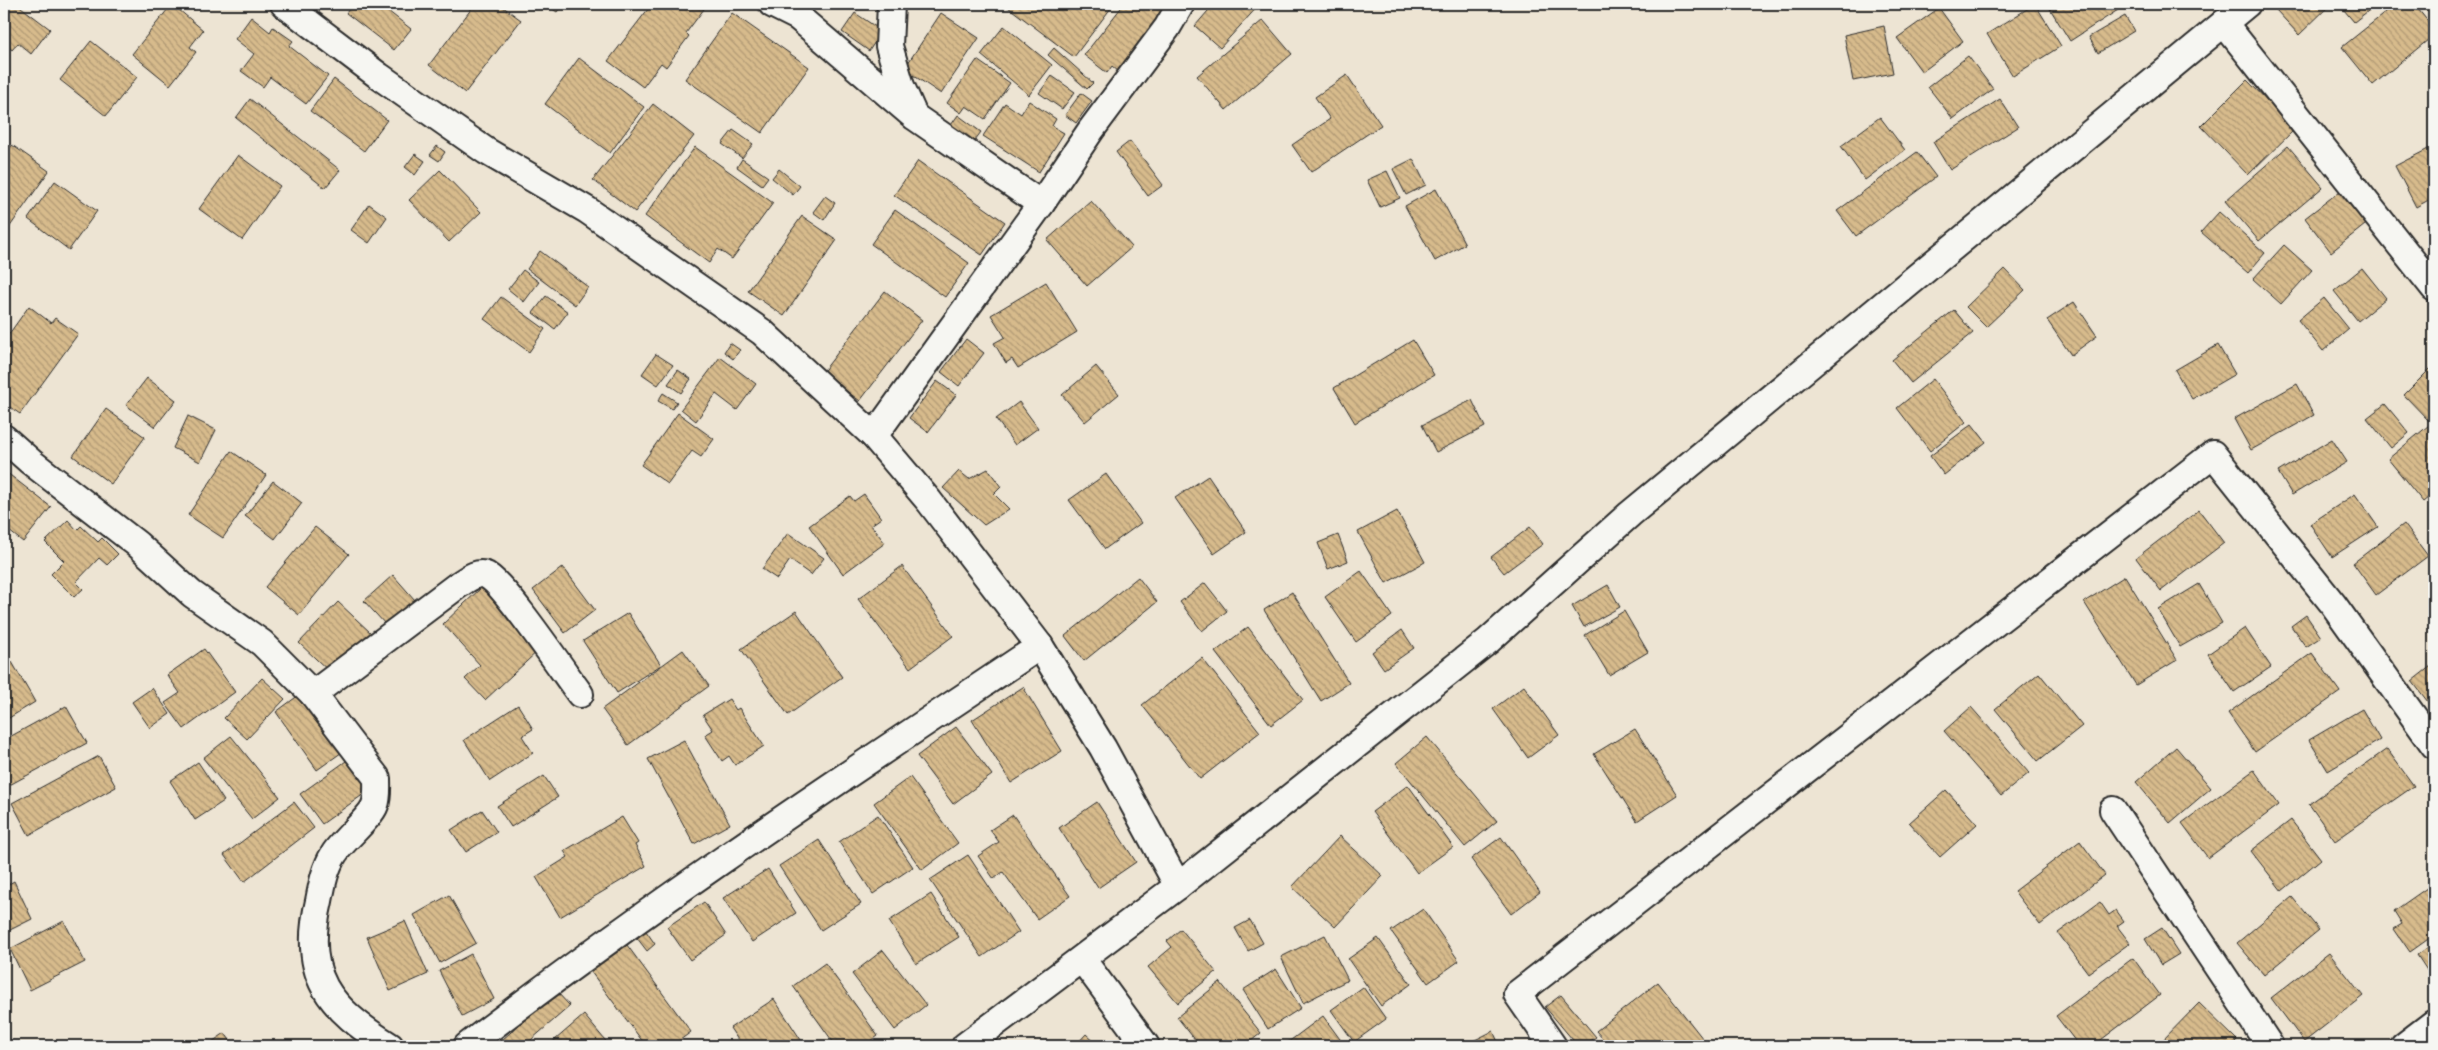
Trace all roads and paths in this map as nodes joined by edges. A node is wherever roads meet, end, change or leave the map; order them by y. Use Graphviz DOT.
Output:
graph roads {
  1 [pos="284,4"];
  2 [pos="772,4"];
  3 [pos="891,4"];
  4 [pos="1180,4"];
  5 [pos="2247,4"];
  6 [pos="2224,23"];
  7 [pos="915,117"];
  8 [pos="1041,204"];
  9 [pos="2434,288"];
  10 [pos="874,436"];
  11 [pos="4,438"];
  12 [pos="1040,646"];
  13 [pos="313,694"];
  14 [pos="580,694"];
  15 [pos="2434,745"];
  16 [pos="2113,810"];
  17 [pos="1178,886"];
  18 [pos="1082,959"];
  19 [pos="2434,1023"];
  20 [pos="390,1046"];
  21 [pos="467,1046"];
  22 [pos="965,1046"];
  23 [pos="1146,1046"];
  24 [pos="1553,1046"];
  25 [pos="2270,1046"];
  26 [pos="2404,1046"];
  1 -- 10 [label="street"];
  2 -- 7 [label="street"];
  3 -- 7 [label="street"];
  4 -- 8 [label="street"];
  5 -- 6 [label="street"];
  6 -- 9 [label="street"];
  6 -- 17 [label="street"];
  7 -- 8 [label="street"];
  8 -- 10 [label="street"];
  10 -- 12 [label="street"];
  11 -- 13 [label="street"];
  12 -- 17 [label="street"];
  12 -- 21 [label="street"];
  13 -- 14 [label="street"];
  13 -- 20 [label="street"];
  15 -- 24 [label="street"];
  16 -- 25 [label="street"];
  17 -- 18 [label="street"];
  18 -- 22 [label="street"];
  18 -- 23 [label="street"];
  19 -- 26 [label="street"];
}
